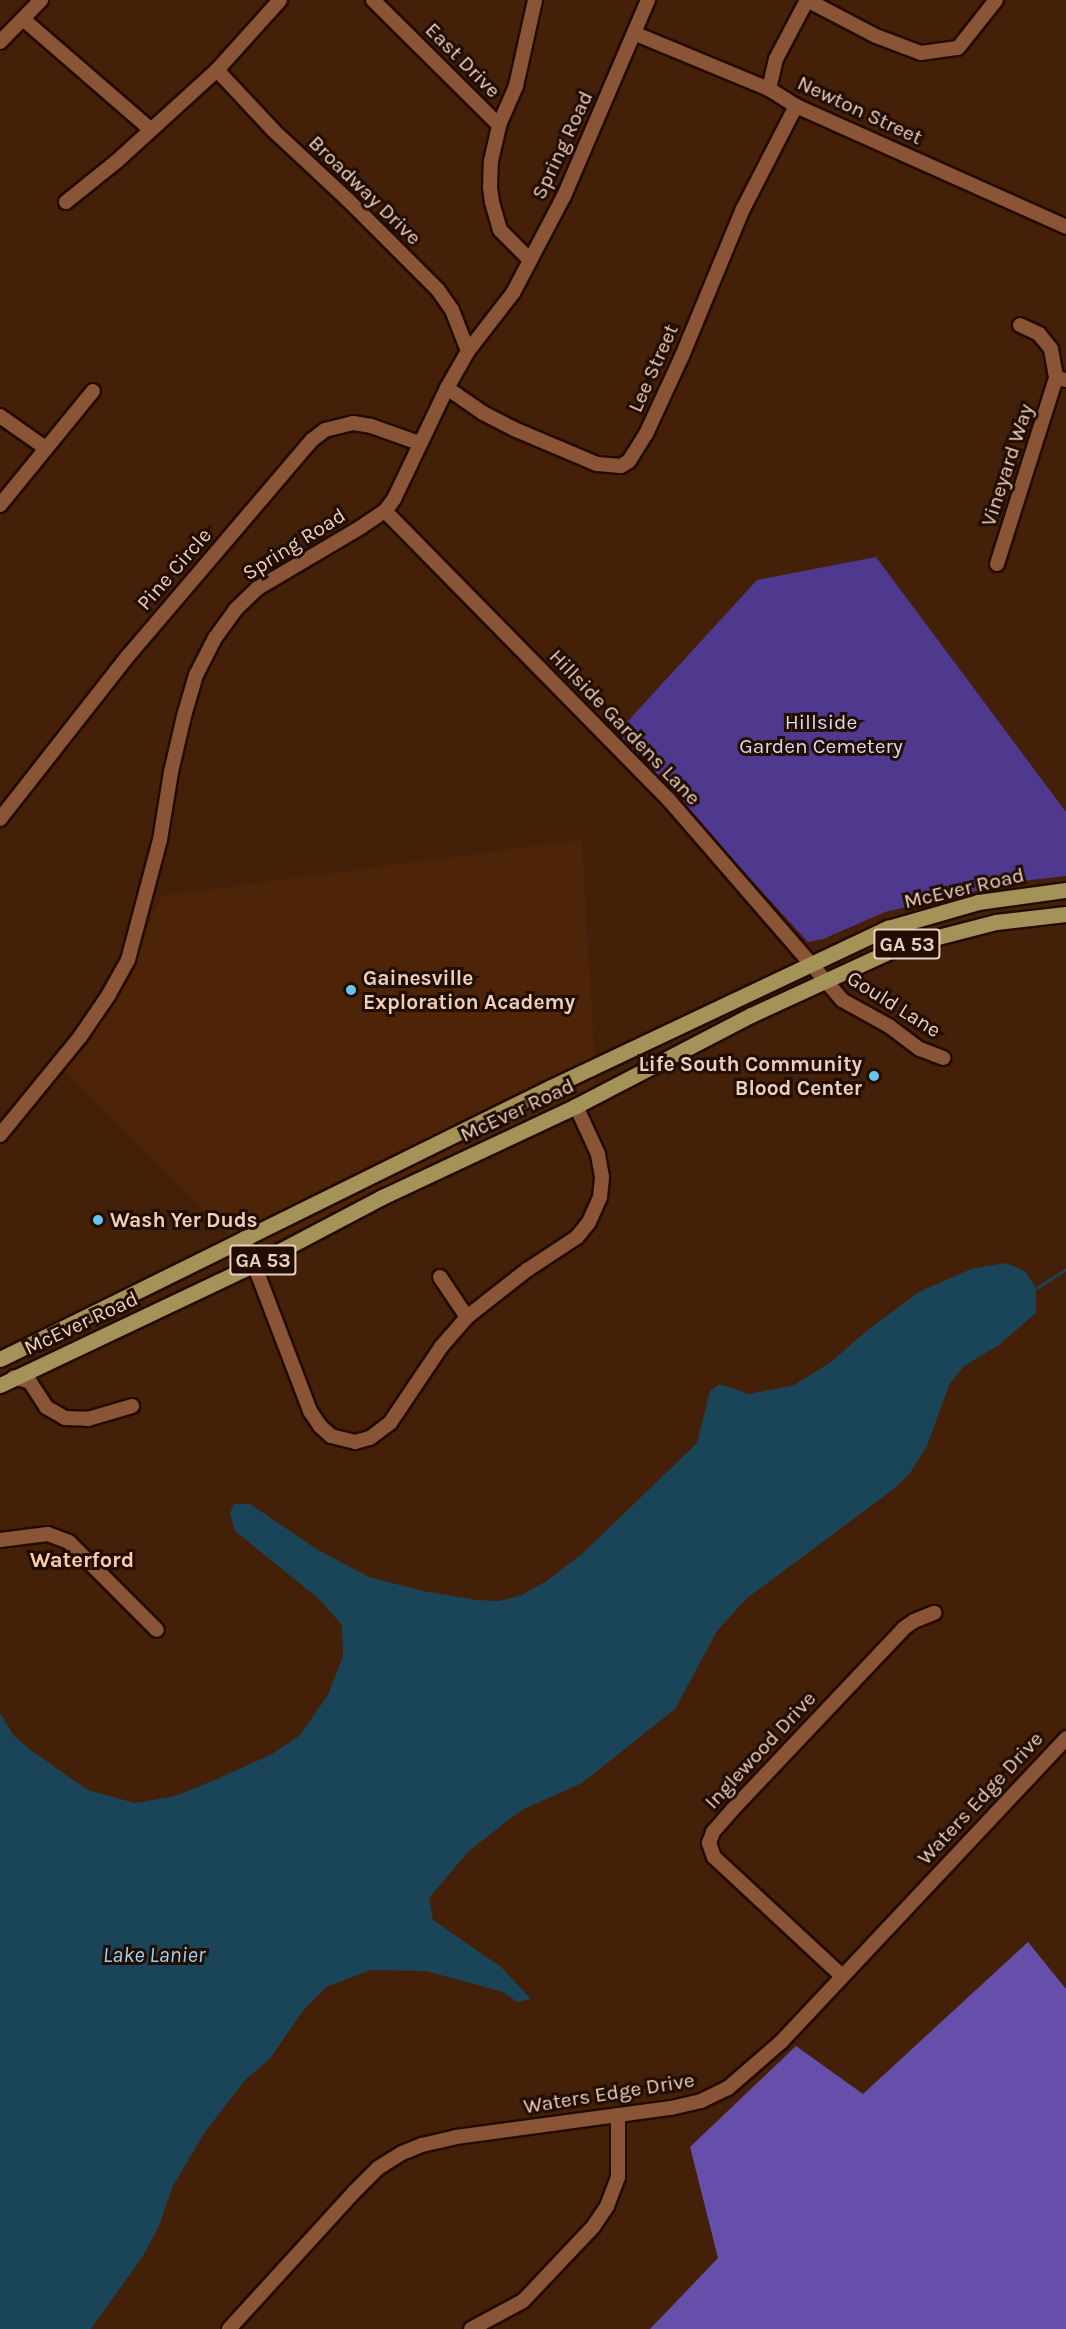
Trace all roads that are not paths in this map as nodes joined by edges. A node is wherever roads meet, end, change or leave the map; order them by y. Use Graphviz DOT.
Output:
graph roads {
  1 [pos="41,0"];
  2 [pos="280,0"];
  3 [pos="372,0"];
  4 [pos="535,0"];
  5 [pos="648,0"];
  6 [pos="807,0"];
  7 [pos="996,0"];
  8 [pos="23,19"];
  9 [pos="636,34"];
  10 [pos="0,42"];
  11 [pos="217,70"];
  12 [pos="769,89"];
  13 [pos="796,106"];
  14 [pos="499,125"];
  15 [pos="151,130"];
  16 [pos="66,202"];
  17 [pos="1066,227"];
  18 [pos="530,260"];
  19 [pos="1020,325"];
  20 [pos="468,351"];
  21 [pos="1061,379"];
  22 [pos="447,388"];
  23 [pos="93,391"];
  24 [pos="0,416"];
  25 [pos="419,443"];
  26 [pos="44,447"];
  27 [pos="0,505"];
  28 [pos="385,511"];
  29 [pos="997,564"];
  30 [pos="0,819"];
  31 [pos="1066,890"];
  32 [pos="1066,914"];
  33 [pos="810,966"];
  34 [pos="824,983"];
  35 [pos="943,1058"];
  36 [pos="576,1106"];
  37 [pos="0,1135"];
  38 [pos="244,1238"];
  39 [pos="255,1264"];
  40 [pos="440,1277"];
  41 [pos="466,1317"];
  42 [pos="0,1359"];
  43 [pos="14,1377"];
  44 [pos="0,1384"];
  45 [pos="132,1406"];
  46 [pos="0,1540"];
  47 [pos="934,1614"];
  48 [pos="157,1630"];
  49 [pos="1066,1738"];
  50 [pos="842,1976"];
  51 [pos="618,2115"];
  52 [pos="230,2329"];
  53 [pos="471,2329"];
  1 -- 8 [label="street"];
  2 -- 11 [label="street"];
  3 -- 14 [label="street, East Drive"];
  4 -- 14 [label="street"];
  5 -- 9 [label="street, Spring Road"];
  6 -- 7 [label="street"];
  6 -- 12 [label="street"];
  8 -- 10 [label="street"];
  8 -- 15 [label="street"];
  9 -- 12 [label="street, Newton Street"];
  9 -- 18 [label="street, Spring Road"];
  11 -- 15 [label="street"];
  11 -- 20 [label="street, Broadway Drive"];
  12 -- 13 [label="street, Newton Street"];
  13 -- 17 [label="street, Newton Street"];
  13 -- 22 [label="street, Lee Street"];
  14 -- 18 [label="street"];
  15 -- 16 [label="street"];
  18 -- 20 [label="street, Spring Road"];
  19 -- 21 [label="street, Vineyard Way"];
  20 -- 22 [label="street, Spring Road"];
  21 -- 29 [label="street, Vineyard Way"];
  22 -- 25 [label="street, Spring Road"];
  23 -- 26 [label="street"];
  24 -- 26 [label="street"];
  25 -- 28 [label="street, Spring Road"];
  25 -- 30 [label="street, Pine Circle"];
  26 -- 27 [label="street"];
  28 -- 33 [label="street, Hillside Gardens Lane"];
  28 -- 37 [label="street, Spring Road"];
  31 -- 33 [label="main road, McEver Road / GA 53"];
  32 -- 34 [label="main road, McEver Road / GA 53"];
  33 -- 34 [label="street, Hillside Gardens Lane"];
  33 -- 38 [label="main road, McEver Road / GA 53"];
  34 -- 35 [label="street, Gould Lane"];
  34 -- 36 [label="main road, McEver Road / GA 53"];
  36 -- 39 [label="main road, McEver Road / GA 53"];
  36 -- 41 [label="street"];
  38 -- 39 [label="street"];
  38 -- 42 [label="main road, McEver Road / GA 53"];
  39 -- 41 [label="street"];
  39 -- 43 [label="main road, McEver Road / GA 53"];
  40 -- 41 [label="street"];
  43 -- 44 [label="main road, McEver Road / GA 53"];
  43 -- 45 [label="street"];
  46 -- 48 [label="street"];
  47 -- 50 [label="street, Inglewood Drive"];
  49 -- 50 [label="street, Waters Edge Drive"];
  50 -- 51 [label="street, Waters Edge Drive"];
  51 -- 52 [label="street, Waters Edge Drive"];
  51 -- 53 [label="street"];
}
